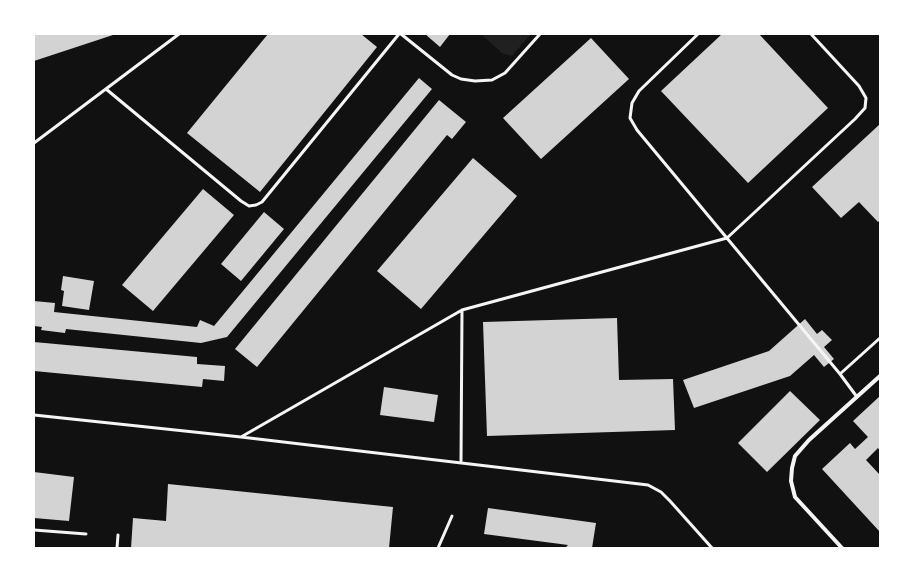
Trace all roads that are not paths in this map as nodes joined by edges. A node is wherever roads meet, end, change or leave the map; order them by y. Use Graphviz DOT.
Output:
graph roads {
  1 [pos="179,34"];
  2 [pos="400,34"];
  3 [pos="540,34"];
  4 [pos="698,34"];
  5 [pos="811,34"];
  6 [pos="106,89"];
  7 [pos="34,143"];
  8 [pos="727,238"];
  9 [pos="462,310"];
  10 [pos="880,338"];
  11 [pos="840,374"];
  12 [pos="880,376"];
  13 [pos="857,397"];
  14 [pos="34,415"];
  15 [pos="241,437"];
  16 [pos="461,462"];
  17 [pos="452,516"];
  18 [pos="34,530"];
  19 [pos="86,534"];
  20 [pos="118,535"];
  21 [pos="117,548"];
  22 [pos="438,548"];
  23 [pos="712,548"];
  24 [pos="842,548"];
  1 -- 6 [label="lane"];
  2 -- 3 [label="lane"];
  2 -- 6 [label="lane"];
  4 -- 8 [label="lane"];
  5 -- 8 [label="lane"];
  6 -- 7 [label="lane"];
  8 -- 9 [label="lane"];
  8 -- 11 [label="lane"];
  9 -- 15 [label="lane"];
  9 -- 16 [label="lane"];
  10 -- 11 [label="lane"];
  11 -- 13 [label="lane"];
  12 -- 13 [label="street"];
  13 -- 24 [label="street"];
  14 -- 15 [label="lane"];
  15 -- 16 [label="lane"];
  16 -- 23 [label="lane"];
  17 -- 22 [label="lane"];
  18 -- 19 [label="lane"];
  20 -- 21 [label="lane"];
}
